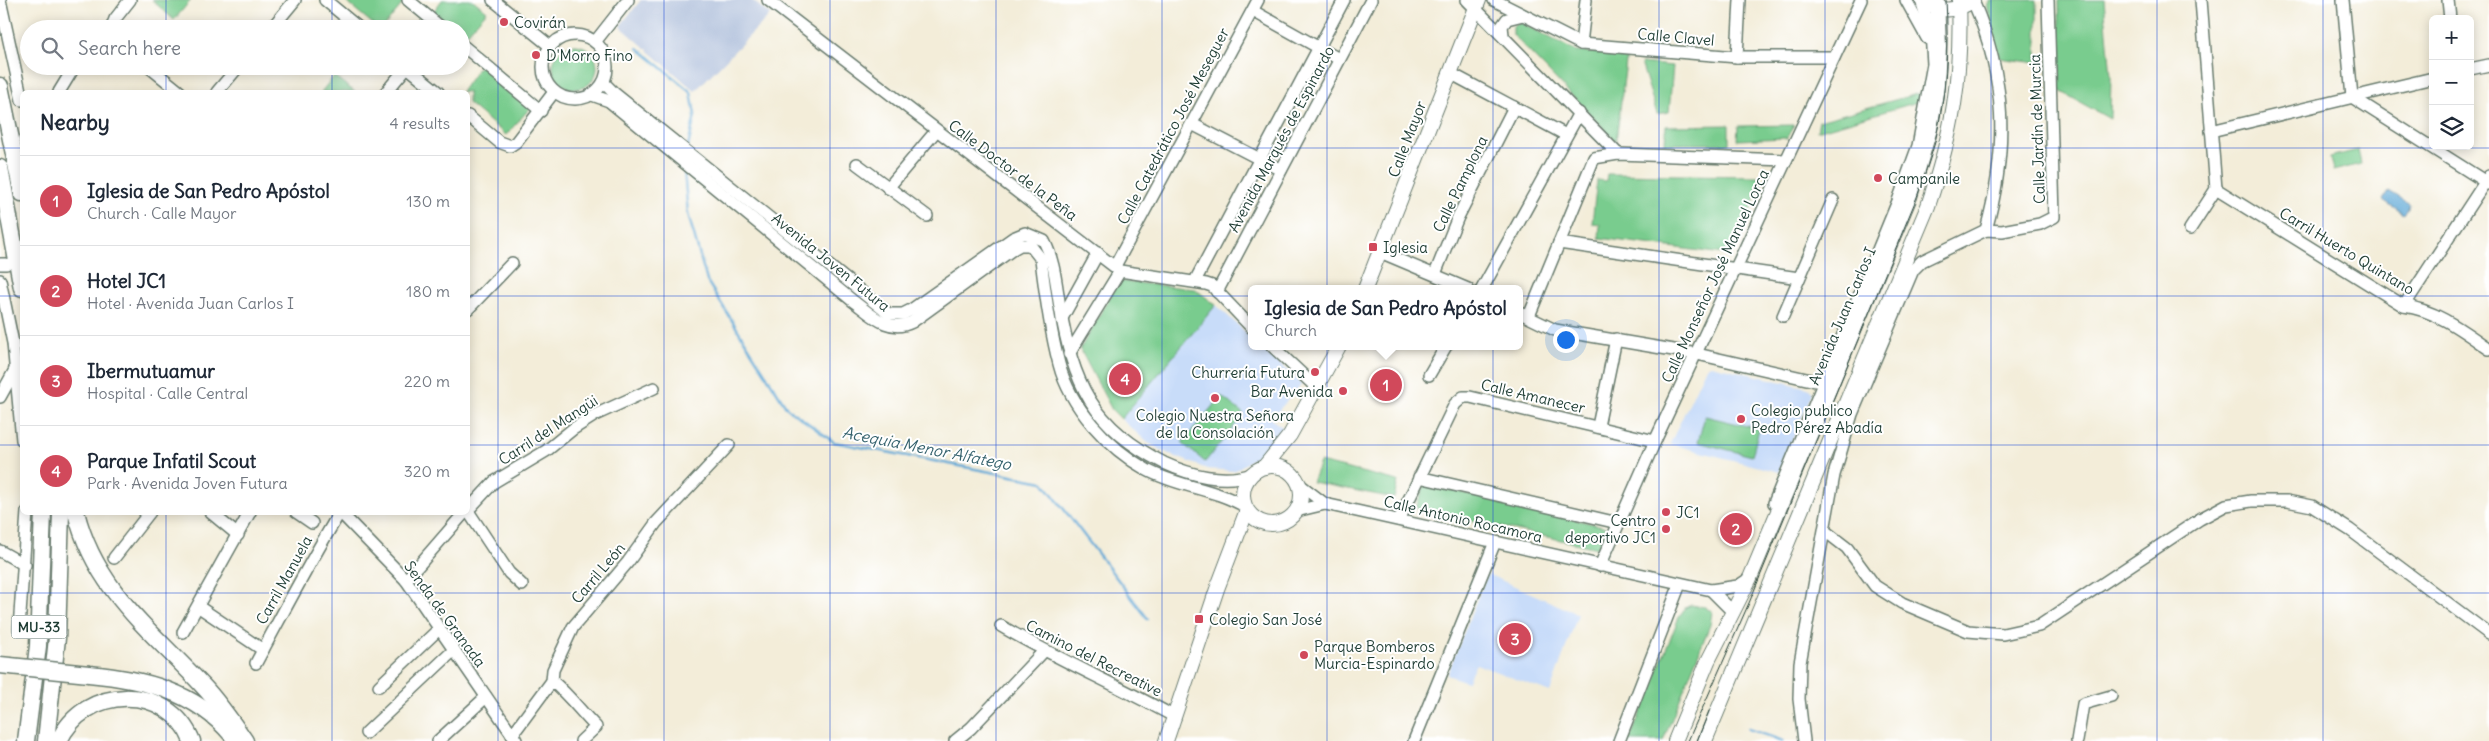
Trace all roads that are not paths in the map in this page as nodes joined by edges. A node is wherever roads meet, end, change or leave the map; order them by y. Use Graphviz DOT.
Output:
graph roads {
  1 [pos="0,0"];
  2 [pos="130,0"];
  3 [pos="295,0"];
  4 [pos="325,0"];
  5 [pos="408,0"];
  6 [pos="493,0"];
  7 [pos="628,0"];
  8 [pos="768,0"];
  9 [pos="1258,0"];
  10 [pos="1344,0"];
  11 [pos="1371,0"];
  12 [pos="1494,0"];
  13 [pos="1586,0"];
  14 [pos="1740,0"];
  15 [pos="1861,0"];
  16 [pos="1906,0"];
  17 [pos="1923,0"];
  18 [pos="2048,0"];
  19 [pos="2201,0"];
  20 [pos="2344,0"];
  21 [pos="2448,0"];
  22 [pos="1474,2"];
  23 [pos="1968,2"];
  24 [pos="1937,4"];
  25 [pos="1252,11"];
  26 [pos="1523,15"];
  27 [pos="2450,15"];
  28 [pos="114,20"];
  29 [pos="278,20"];
  30 [pos="349,20"];
  31 [pos="432,20"];
  32 [pos="1503,35"];
  33 [pos="595,42"];
  34 [pos="1581,44"];
  35 [pos="550,46"];
  36 [pos="1319,47"];
  37 [pos="470,51"];
  38 [pos="1737,57"];
  39 [pos="1834,57"];
  40 [pos="1339,59"];
  41 [pos="1933,64"];
  42 [pos="2489,65"];
  43 [pos="2474,68"];
  44 [pos="1450,73"];
  45 [pos="69,75"];
  46 [pos="159,75"];
  47 [pos="231,75"];
  48 [pos="400,75"];
  49 [pos="417,75"];
  50 [pos="2429,79"];
  51 [pos="604,82"];
  52 [pos="0,86"];
  53 [pos="60,90"];
  54 [pos="178,90"];
  55 [pos="219,90"];
  56 [pos="388,90"];
  57 [pos="436,90"];
  58 [pos="20,91"];
  59 [pos="554,92"];
  60 [pos="592,95"];
  61 [pos="2352,97"];
  62 [pos="1514,107"];
  63 [pos="541,110"];
  64 [pos="1579,114"];
  65 [pos="470,118"];
  66 [pos="1192,124"];
  67 [pos="936,131"];
  68 [pos="2212,131"];
  69 [pos="1566,135"];
  70 [pos="1603,138"];
  71 [pos="1618,154"];
  72 [pos="1594,158"];
  73 [pos="1260,159"];
  74 [pos="1786,160"];
  75 [pos="857,164"];
  76 [pos="0,168"];
  77 [pos="1280,170"];
  78 [pos="2488,180"];
  79 [pos="20,183"];
  80 [pos="888,188"];
  81 [pos="2216,189"];
  82 [pos="1833,200"];
  83 [pos="927,216"];
  84 [pos="2190,229"];
  85 [pos="1986,230"];
  86 [pos="1559,243"];
  87 [pos="1380,252"];
  88 [pos="1098,254"];
  89 [pos="512,263"];
  90 [pos="1735,267"];
  91 [pos="1117,268"];
  92 [pos="1435,274"];
  93 [pos="20,277"];
  94 [pos="1799,278"];
  95 [pos="0,280"];
  96 [pos="1195,281"];
  97 [pos="1367,285"];
  98 [pos="1459,285"];
  99 [pos="1484,285"];
  100 [pos="1217,292"];
  101 [pos="2404,306"];
  102 [pos="470,307"];
  103 [pos="1524,315"];
  104 [pos="1783,316"];
  105 [pos="1062,318"];
  106 [pos="1248,324"];
  107 [pos="1616,339"];
  108 [pos="2489,349"];
  109 [pos="1276,350"];
  110 [pos="1337,350"];
  111 [pos="1444,350"];
  112 [pos="1069,354"];
  113 [pos="1697,354"];
  114 [pos="16,368"];
  115 [pos="1429,375"];
  116 [pos="1824,383"];
  117 [pos="654,388"];
  118 [pos="1317,388"];
  119 [pos="0,397"];
  120 [pos="20,416"];
  121 [pos="1598,426"];
  122 [pos="1290,435"];
  123 [pos="1655,441"];
  124 [pos="729,445"];
  125 [pos="1258,470"];
  126 [pos="1287,470"];
  127 [pos="1419,477"];
  128 [pos="1299,484"];
  129 [pos="1325,504"];
  130 [pos="470,508"];
  131 [pos="1246,508"];
  132 [pos="1296,511"];
  133 [pos="27,515"];
  134 [pos="43,515"];
  135 [pos="61,515"];
  136 [pos="77,515"];
  137 [pos="148,515"];
  138 [pos="214,515"];
  139 [pos="248,515"];
  140 [pos="300,515"];
  141 [pos="338,515"];
  142 [pos="343,515"];
  143 [pos="463,515"];
  144 [pos="470,515"];
  145 [pos="1399,520"];
  146 [pos="1260,521"];
  147 [pos="312,523"];
  148 [pos="1618,523"];
  149 [pos="1825,531"];
  150 [pos="238,535"];
  151 [pos="1236,539"];
  152 [pos="1495,542"];
  153 [pos="0,551"];
  154 [pos="114,558"];
  155 [pos="25,565"];
  156 [pos="1600,566"];
  157 [pos="406,580"];
  158 [pos="1680,584"];
  159 [pos="522,585"];
  160 [pos="1742,587"];
  161 [pos="1711,590"];
  162 [pos="199,607"];
  163 [pos="1732,611"];
  164 [pos="1000,626"];
  165 [pos="440,628"];
  166 [pos="19,629"];
  167 [pos="183,632"];
  168 [pos="2489,634"];
  169 [pos="263,650"];
  170 [pos="454,650"];
  171 [pos="1044,652"];
  172 [pos="256,663"];
  173 [pos="0,665"];
  174 [pos="552,680"];
  175 [pos="379,686"];
  176 [pos="2111,696"];
  177 [pos="486,697"];
  178 [pos="1175,716"];
  179 [pos="366,733"];
  180 [pos="514,738"];
  181 [pos="25,741"];
  182 [pos="46,741"];
  183 [pos="59,741"];
  184 [pos="192,741"];
  185 [pos="237,741"];
  186 [pos="245,741"];
  187 [pos="438,741"];
  188 [pos="581,741"];
  189 [pos="955,741"];
  190 [pos="1166,741"];
  191 [pos="1414,741"];
  192 [pos="1618,741"];
  193 [pos="1675,741"];
  194 [pos="1705,741"];
  195 [pos="1804,741"];
  196 [pos="2077,741"];
  1 -- 58 [label="street"];
  2 -- 28 [label="street"];
  3 -- 29 [label="street"];
  4 -- 30 [label="street"];
  5 -- 31 [label="street"];
  6 -- 35 [label="street"];
  7 -- 33 [label="street"];
  8 -- 67 [label="street, Calle Doctor de la Peña"];
  9 -- 25 [label="street, Calle Catedrático José Meseguer"];
  10 -- 36 [label="street, Avenida Marqués de Espinardo"];
  11 -- 40 [label="street, Avenida Marqués de Espinardo"];
  12 -- 26 [label="street, Calle Clavel"];
  13 -- 34 [label="street"];
  14 -- 38 [label="street"];
  15 -- 39 [label="street, Calle Monseñor José Manuel Lorca"];
  16 -- 41 [label="street"];
  17 -- 24 [label="main road"];
  17 -- 41 [label="street"];
  18 -- 85 [label="street, Calle Jardín de Murcia"];
  19 -- 68 [label="street"];
  20 -- 61 [label="street"];
  21 -- 27 [label="street"];
  22 -- 32 [label="street"];
  22 -- 44 [label="main road, Calle Mayor"];
  23 -- 24 [label="main road"];
  23 -- 85 [label="street"];
  23 -- 194 [label="main road"];
  24 -- 160 [label="main road, Avenida Juan Carlos I"];
  25 -- 36 [label="street"];
  25 -- 66 [label="street, Calle Catedrático José Meseguer"];
  26 -- 32 [label="street"];
  26 -- 34 [label="street, Calle Clavel"];
  32 -- 64 [label="street"];
  33 -- 35 [label="street"];
  33 -- 51 [label="street"];
  34 -- 38 [label="street, Calle Clavel"];
  35 -- 59 [label="street"];
  36 -- 40 [label="street"];
  36 -- 73 [label="street, Avenida Marqués de Espinardo"];
  37 -- 63 [label="street"];
  38 -- 39 [label="street, Calle Clavel"];
  39 -- 74 [label="street, Calle Monseñor José Manuel Lorca"];
  40 -- 77 [label="street, Avenida Marqués de Espinardo"];
  41 -- 116 [label="street"];
  42 -- 43 [label="street"];
  44 -- 62 [label="street"];
  44 -- 87 [label="main road, Calle Mayor"];
  45 -- 53 [label="street"];
  46 -- 54 [label="street"];
  47 -- 55 [label="street"];
  48 -- 56 [label="street"];
  49 -- 57 [label="street"];
  50 -- 61 [label="street"];
  51 -- 60 [label="street"];
  51 -- 105 [label="street, Avenida Joven Futura"];
  52 -- 79 [label="highway"];
  59 -- 60 [label="street"];
  59 -- 63 [label="street"];
  60 -- 131 [label="street, Avenida Joven Futura"];
  61 -- 68 [label="street"];
  61 -- 78 [label="street"];
  62 -- 69 [label="street"];
  62 -- 92 [label="street, Calle Pamplona"];
  63 -- 65 [label="street"];
  64 -- 69 [label="street"];
  64 -- 70 [label="street"];
  66 -- 73 [label="street"];
  66 -- 91 [label="street, Calle Catedrático José Meseguer"];
  67 -- 80 [label="street"];
  67 -- 88 [label="street, Calle Doctor de la Peña"];
  68 -- 81 [label="street"];
  69 -- 99 [label="street"];
  70 -- 71 [label="street"];
  70 -- 72 [label="street"];
  71 -- 72 [label="street"];
  71 -- 74 [label="street"];
  72 -- 86 [label="street"];
  73 -- 77 [label="street"];
  73 -- 96 [label="street, Avenida Marqués de Espinardo"];
  74 -- 90 [label="street, Calle Monseñor José Manuel Lorca"];
  75 -- 80 [label="street"];
  76 -- 93 [label="highway"];
  77 -- 100 [label="street, Avenida Marqués de Espinardo"];
  78 -- 101 [label="street"];
  80 -- 83 [label="street"];
  81 -- 84 [label="street"];
  81 -- 101 [label="street, Carril Huerto Quintano"];
  82 -- 94 [label="street"];
  85 -- 149 [label="street, Calle Jardín de Murcia"];
  86 -- 90 [label="street"];
  86 -- 103 [label="street"];
  87 -- 92 [label="street"];
  87 -- 97 [label="main road, Calle Mayor"];
  88 -- 91 [label="street, Calle Doctor de la Peña"];
  88 -- 105 [label="street"];
  89 -- 102 [label="street"];
  90 -- 94 [label="street"];
  90 -- 113 [label="street, Calle Monseñor José Manuel Lorca"];
  91 -- 96 [label="street, Calle Doctor de la Peña"];
  91 -- 112 [label="street, Calle Catedrático José Meseguer"];
  92 -- 98 [label="street"];
  94 -- 104 [label="street"];
  95 -- 114 [label="street"];
  96 -- 100 [label="street, Calle Doctor de la Peña"];
  100 -- 106 [label="street, Calle Doctor de la Peña"];
  101 -- 108 [label="street, Carril Huerto Quintano"];
  103 -- 107 [label="street"];
  105 -- 112 [label="street, Avenida Joven Futura"];
  107 -- 113 [label="street"];
  107 -- 121 [label="street"];
  109 -- 118 [label="street"];
  110 -- 118 [label="main road"];
  111 -- 115 [label="street"];
  112 -- 125 [label="street, Avenida Joven Futura"];
  113 -- 116 [label="street"];
  113 -- 123 [label="street, Calle Monseñor José Manuel Lorca"];
  114 -- 119 [label="street"];
  114 -- 120 [label="street"];
  116 -- 160 [label="street"];
  117 -- 130 [label="street, Carril del Mangüi"];
  118 -- 122 [label="main road"];
  121 -- 123 [label="street, Calle Amanecer"];
  121 -- 127 [label="street, Calle Amanecer"];
  122 -- 125 [label="main road"];
  122 -- 126 [label="main road"];
  123 -- 148 [label="street, Calle Monseñor José Manuel Lorca"];
  124 -- 174 [label="street, Carril León"];
  125 -- 126 [label="main road"];
  125 -- 131 [label="main road"];
  126 -- 128 [label="main road"];
  127 -- 145 [label="street, Calle Amanecer"];
  127 -- 148 [label="street"];
  128 -- 129 [label="street, Calle Antonio Rocamora"];
  128 -- 132 [label="main road"];
  129 -- 132 [label="street, Calle Antonio Rocamora"];
  129 -- 145 [label="street, Calle Antonio Rocamora"];
  131 -- 146 [label="main road"];
  131 -- 151 [label="main road"];
  132 -- 146 [label="main road"];
  133 -- 155 [label="street"];
  134 -- 181 [label="highway, MU-33"];
  135 -- 182 [label="highway, MU-33"];
  136 -- 186 [label="highway"];
  137 -- 154 [label="street"];
  138 -- 150 [label="street"];
  139 -- 150 [label="street"];
  140 -- 147 [label="street"];
  141 -- 169 [label="street, Carril Manuela"];
  142 -- 157 [label="street, Senda de Granada"];
  143 -- 157 [label="street, Carril del Mangüi"];
  144 -- 159 [label="street"];
  145 -- 152 [label="street, Calle Antonio Rocamora"];
  146 -- 151 [label="main road"];
  148 -- 156 [label="street, Calle Monseñor José Manuel Lorca"];
  149 -- 168 [label="street"];
  149 -- 195 [label="street, Calle Jardín de Murcia"];
  150 -- 162 [label="street"];
  151 -- 178 [label="main road"];
  152 -- 156 [label="street, Calle Antonio Rocamora"];
  152 -- 191 [label="street"];
  153 -- 155 [label="street"];
  155 -- 166 [label="street"];
  156 -- 158 [label="street, Calle Antonio Rocamora"];
  157 -- 165 [label="street, Senda de Granada"];
  158 -- 161 [label="street, Calle Antonio Rocamora"];
  158 -- 192 [label="street"];
  160 -- 161 [label="street"];
  160 -- 163 [label="main road, Avenida Juan Carlos I"];
  161 -- 163 [label="street"];
  162 -- 167 [label="street"];
  162 -- 169 [label="street"];
  163 -- 193 [label="main road, Avenida Juan Carlos I"];
  164 -- 171 [label="street, Camino del Recreative"];
  165 -- 170 [label="street, Senda de Granada"];
  165 -- 175 [label="street"];
  169 -- 172 [label="street, Carril Manuela"];
  170 -- 177 [label="street, Senda de Granada"];
  170 -- 179 [label="street"];
  171 -- 178 [label="street, Camino del Recreative"];
  171 -- 189 [label="street"];
  173 -- 185 [label="highway, bridge"];
  174 -- 180 [label="street, Carril León"];
  174 -- 188 [label="street"];
  176 -- 196 [label="street"];
  177 -- 180 [label="street, Senda de Granada"];
  177 -- 187 [label="street"];
  178 -- 190 [label="main road"];
  183 -- 184 [label="highway"];
}
